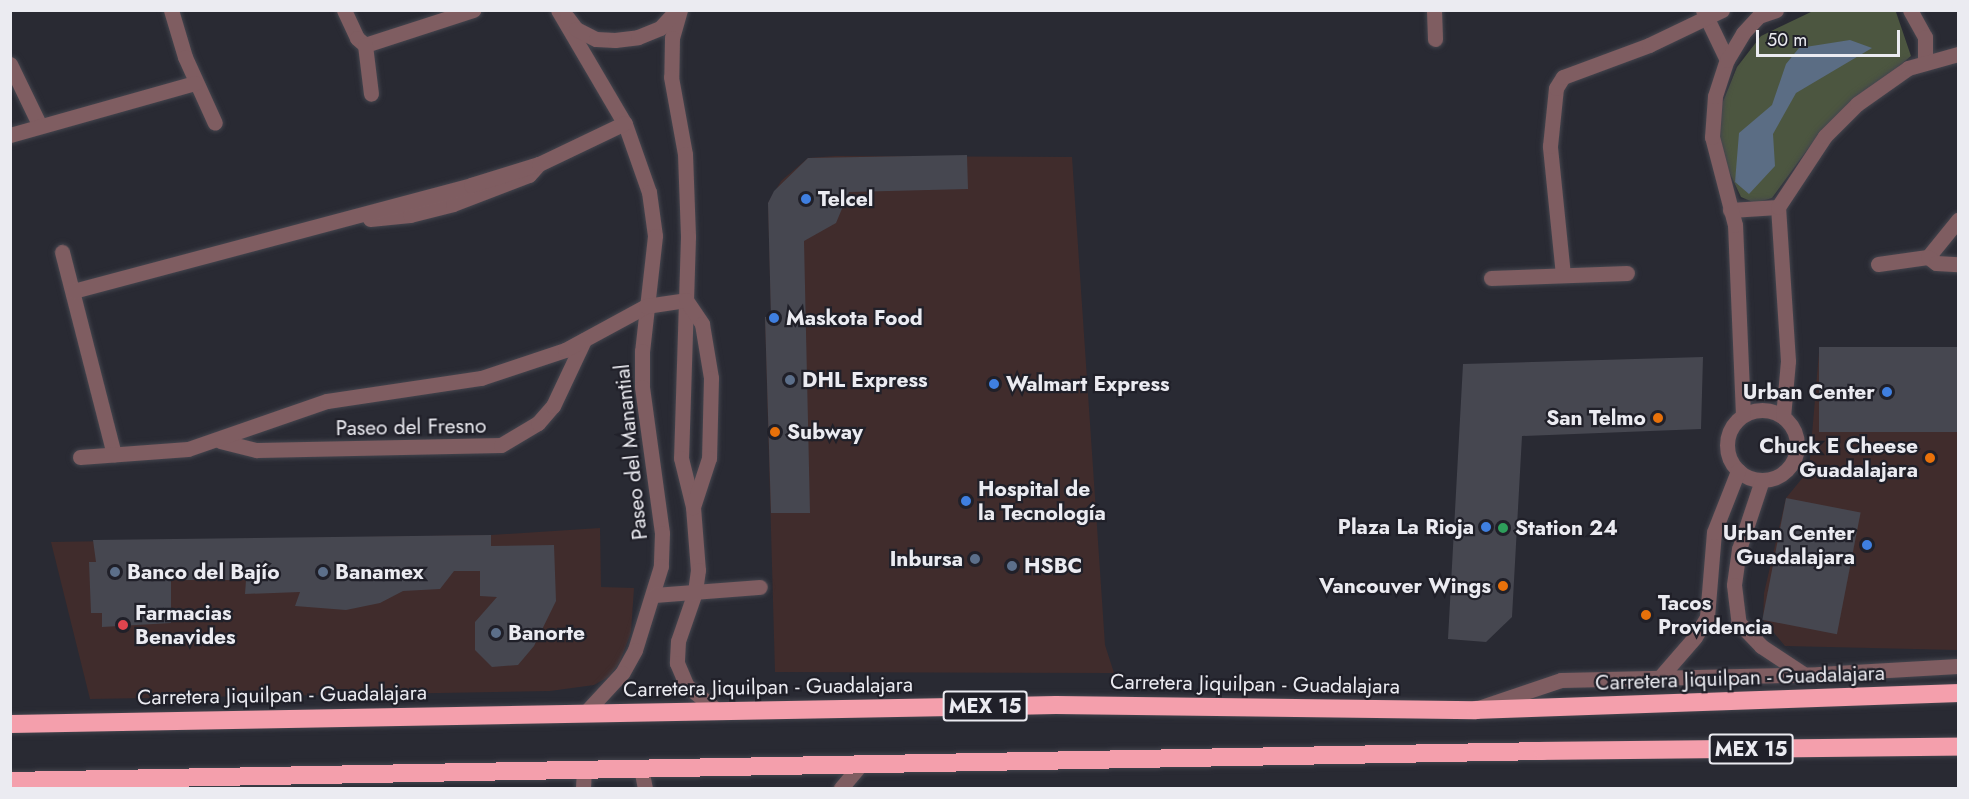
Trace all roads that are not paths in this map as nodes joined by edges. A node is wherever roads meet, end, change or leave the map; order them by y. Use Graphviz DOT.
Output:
graph roads {
  1 [pos="171,10"];
  2 [pos="344,10"];
  3 [pos="473,10"];
  4 [pos="560,10"];
  5 [pos="679,10"];
  6 [pos="1434,10"];
  7 [pos="1722,10"];
  8 [pos="1776,10"];
  9 [pos="1910,10"];
  10 [pos="1754,13"];
  11 [pos="1705,15"];
  12 [pos="1435,39"];
  13 [pos="365,45"];
  14 [pos="1959,54"];
  15 [pos="1727,60"];
  16 [pos="1925,62"];
  17 [pos="10,64"];
  18 [pos="195,84"];
  19 [pos="371,94"];
  20 [pos="215,123"];
  21 [pos="625,123"];
  22 [pos="40,126"];
  23 [pos="10,135"];
  24 [pos="1778,207"];
  25 [pos="1730,210"];
  26 [pos="1959,220"];
  27 [pos="62,252"];
  28 [pos="1928,257"];
  29 [pos="1878,264"];
  30 [pos="1959,264"];
  31 [pos="1627,273"];
  32 [pos="1563,275"];
  33 [pos="1491,278"];
  34 [pos="73,291"];
  35 [pos="686,300"];
  36 [pos="646,306"];
  37 [pos="584,340"];
  38 [pos="1743,415"];
  39 [pos="1784,417"];
  40 [pos="220,441"];
  41 [pos="114,454"];
  42 [pos="80,457"];
  43 [pos="1738,471"];
  44 [pos="1762,480"];
  45 [pos="693,507"];
  46 [pos="1714,532"];
  47 [pos="1741,539"];
  48 [pos="760,587"];
  49 [pos="695,592"];
  50 [pos="655,595"];
  51 [pos="1959,666"];
  52 [pos="1662,675"];
  53 [pos="1805,675"];
  54 [pos="1959,693"];
  55 [pos="717,710"];
  56 [pos="1476,710"];
  57 [pos="586,712"];
  58 [pos="10,724"];
  59 [pos="1959,747"];
  60 [pos="861,764"];
  61 [pos="641,768"];
  62 [pos="584,770"];
  63 [pos="10,781"];
  64 [pos="584,789"];
  65 [pos="645,789"];
  66 [pos="841,789"];
  1 -- 18 [label="street"];
  2 -- 13 [label="street"];
  3 -- 13 [label="street"];
  4 -- 5 [label="street"];
  4 -- 21 [label="street, Paseo del Manantial"];
  5 -- 35 [label="street"];
  6 -- 12 [label="street"];
  7 -- 11 [label="street"];
  8 -- 10 [label="street"];
  9 -- 16 [label="street"];
  10 -- 15 [label="street"];
  11 -- 15 [label="street"];
  11 -- 32 [label="street"];
  13 -- 19 [label="street"];
  14 -- 16 [label="street"];
  15 -- 25 [label="street"];
  16 -- 24 [label="street"];
  17 -- 22 [label="street"];
  18 -- 20 [label="street"];
  18 -- 22 [label="street"];
  21 -- 34 [label="street"];
  21 -- 36 [label="street, Paseo del Manantial"];
  22 -- 23 [label="street"];
  24 -- 25 [label="street"];
  24 -- 39 [label="street"];
  25 -- 38 [label="street"];
  26 -- 28 [label="street"];
  27 -- 34 [label="street"];
  28 -- 29 [label="street"];
  28 -- 30 [label="street"];
  31 -- 32 [label="street"];
  32 -- 33 [label="street"];
  34 -- 41 [label="street"];
  35 -- 36 [label="street, Paseo del Fresno"];
  35 -- 45 [label="street"];
  35 -- 45 [label="street"];
  36 -- 37 [label="street, Paseo del Fresno"];
  36 -- 50 [label="street, Paseo del Manantial"];
  37 -- 40 [label="street, Paseo del Fresno"];
  37 -- 40 [label="street, Paseo del Fresno"];
  38 -- 39 [label="street"];
  38 -- 43 [label="street"];
  39 -- 44 [label="street"];
  40 -- 41 [label="street, Paseo del Fresno"];
  41 -- 42 [label="street, Paseo del Fresno"];
  43 -- 44 [label="street"];
  43 -- 46 [label="street"];
  44 -- 47 [label="street"];
  45 -- 49 [label="street"];
  46 -- 47 [label="street"];
  46 -- 52 [label="street"];
  47 -- 53 [label="street"];
  48 -- 49 [label="street"];
  49 -- 50 [label="street"];
  49 -- 55 [label="street"];
  50 -- 57 [label="street, Paseo del Manantial"];
  51 -- 53 [label="street"];
  52 -- 53 [label="street"];
  52 -- 56 [label="street"];
  54 -- 56 [label="highway, Carretera Jiquilpan - Guadalajara / MEX 15"];
  55 -- 56 [label="highway, Carretera Jiquilpan - Guadalajara / MEX 15"];
  55 -- 57 [label="highway, Carretera Jiquilpan - Guadalajara / MEX 15"];
  57 -- 58 [label="highway, Carretera Jiquilpan - Guadalajara / MEX 15"];
  59 -- 60 [label="highway, MEX 15"];
  60 -- 61 [label="highway, MEX 15"];
  60 -- 66 [label="street"];
  61 -- 62 [label="highway, MEX 15"];
  61 -- 65 [label="street"];
  62 -- 63 [label="highway, MEX 15"];
  62 -- 64 [label="street"];
}
